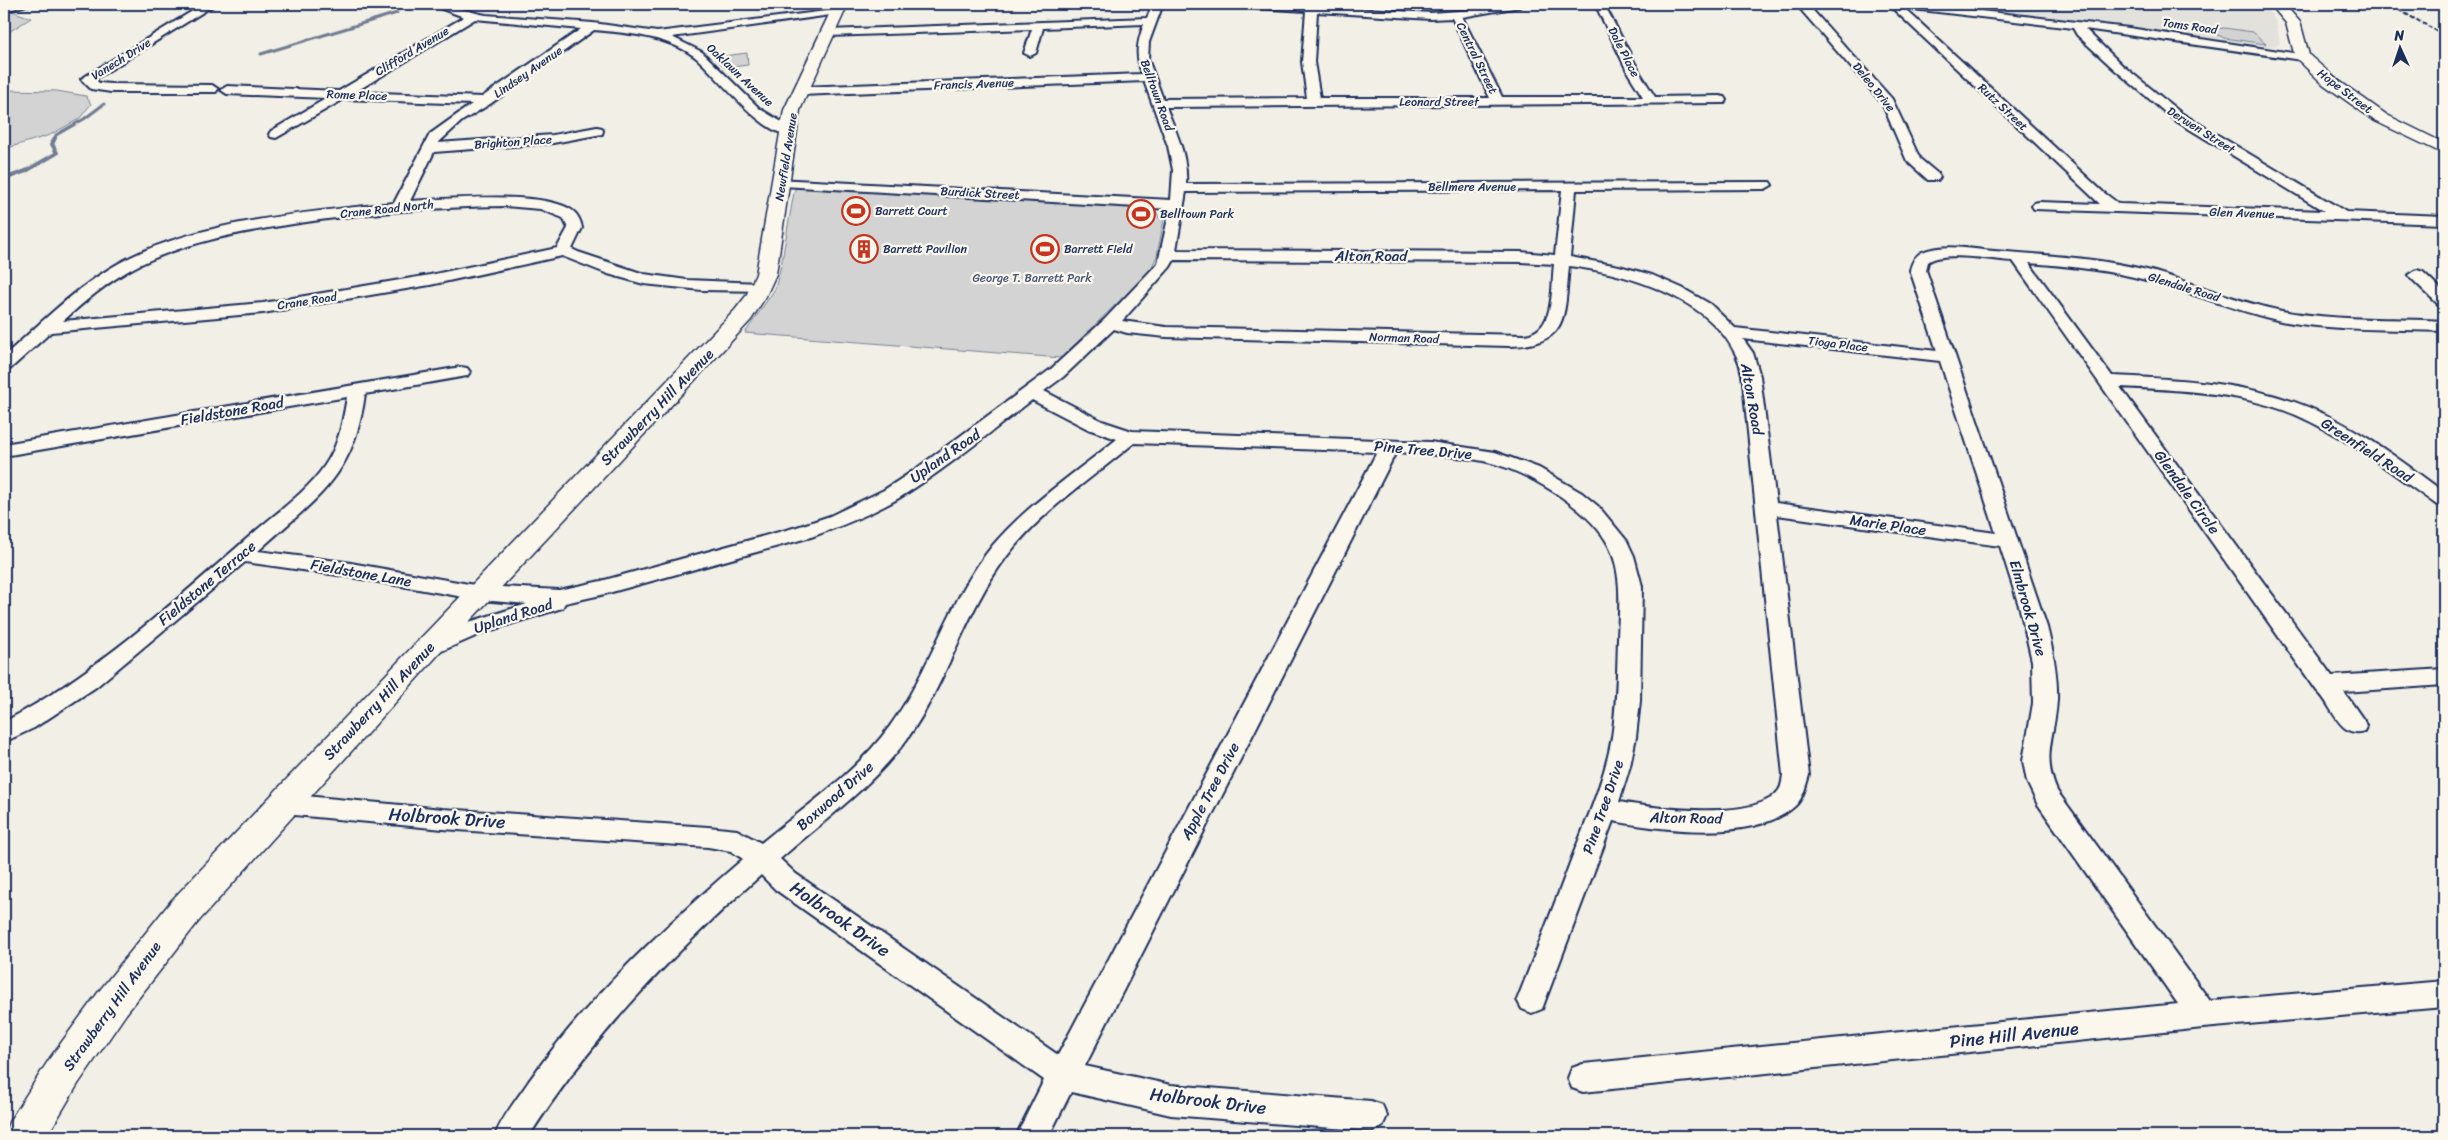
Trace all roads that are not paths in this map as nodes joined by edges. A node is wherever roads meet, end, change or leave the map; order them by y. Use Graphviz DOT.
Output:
graph roads {
  1 [pos="24,4"];
  2 [pos="211,4"];
  3 [pos="438,4"];
  4 [pos="1158,4"];
  5 [pos="1238,4"];
  6 [pos="1518,4"];
  7 [pos="1598,4"];
  8 [pos="1802,4"];
  9 [pos="1894,4"];
  10 [pos="2277,4"];
  11 [pos="840,7"];
  12 [pos="4,9"];
  13 [pos="1312,9"];
  14 [pos="1456,14"];
  15 [pos="473,16"];
  16 [pos="1150,21"];
  17 [pos="1039,25"];
  18 [pos="2076,25"];
  19 [pos="594,26"];
  20 [pos="828,33"];
  21 [pos="657,35"];
  22 [pos="1030,53"];
  23 [pos="2302,57"];
  24 [pos="1147,77"];
  25 [pos="212,89"];
  26 [pos="227,90"];
  27 [pos="800,92"];
  28 [pos="341,94"];
  29 [pos="1651,100"];
  30 [pos="1720,100"];
  31 [pos="486,101"];
  32 [pos="1314,102"];
  33 [pos="1498,102"];
  34 [pos="1158,103"];
  35 [pos="597,131"];
  36 [pos="787,131"];
  37 [pos="276,134"];
  38 [pos="428,148"];
  39 [pos="2444,149"];
  40 [pos="1933,177"];
  41 [pos="782,182"];
  42 [pos="1765,185"];
  43 [pos="1569,188"];
  44 [pos="1179,196"];
  45 [pos="2039,206"];
  46 [pos="399,208"];
  47 [pos="2115,208"];
  48 [pos="2342,216"];
  49 [pos="2444,220"];
  50 [pos="563,251"];
  51 [pos="1168,255"];
  52 [pos="1924,256"];
  53 [pos="2018,258"];
  54 [pos="1561,259"];
  55 [pos="2417,275"];
  56 [pos="760,288"];
  57 [pos="2444,301"];
  58 [pos="1111,323"];
  59 [pos="2444,326"];
  60 [pos="48,327"];
  61 [pos="1729,332"];
  62 [pos="1948,357"];
  63 [pos="4,365"];
  64 [pos="461,372"];
  65 [pos="2108,382"];
  66 [pos="357,390"];
  67 [pos="1033,392"];
  68 [pos="1130,437"];
  69 [pos="1390,446"];
  70 [pos="4,450"];
  71 [pos="2444,501"];
  72 [pos="1768,508"];
  73 [pos="2008,541"];
  74 [pos="241,555"];
  75 [pos="602,588"];
  76 [pos="480,593"];
  77 [pos="427,649"];
  78 [pos="2444,677"];
  79 [pos="2325,686"];
  80 [pos="2355,725"];
  81 [pos="4,733"];
  82 [pos="284,804"];
  83 [pos="1604,809"];
  84 [pos="762,858"];
  85 [pos="2444,994"];
  86 [pos="1532,1000"];
  87 [pos="2202,1015"];
  88 [pos="1062,1075"];
  89 [pos="1583,1078"];
  90 [pos="1371,1116"];
  91 [pos="24,1136"];
  92 [pos="510,1136"];
  93 [pos="1032,1136"];
  1 -- 12 [label="street"];
  2 -- 25 [label="street, Vanech Drive"];
  3 -- 15 [label="street, Oaklawn Avenue"];
  4 -- 16 [label="street, Belltown Road"];
  5 -- 13 [label="street"];
  6 -- 14 [label="street"];
  7 -- 29 [label="street, Dale Place"];
  8 -- 40 [label="street, Deleo Drive"];
  9 -- 18 [label="street, Toms Road"];
  9 -- 47 [label="street, Rutz Street"];
  10 -- 23 [label="main road, Hope Street"];
  11 -- 20 [label="main road, Newfield Avenue"];
  11 -- 21 [label="street"];
  13 -- 14 [label="street"];
  13 -- 32 [label="street"];
  14 -- 33 [label="street, Central Street"];
  15 -- 19 [label="street, Oaklawn Avenue"];
  15 -- 28 [label="street, Clifford Avenue"];
  16 -- 17 [label="street"];
  16 -- 24 [label="street, Belltown Road"];
  17 -- 20 [label="street"];
  17 -- 22 [label="street"];
  18 -- 23 [label="street, Toms Road"];
  18 -- 48 [label="street, Derwen Street"];
  19 -- 21 [label="street, Oaklawn Avenue"];
  19 -- 31 [label="street, Lindsey Avenue"];
  20 -- 27 [label="main road, Newfield Avenue"];
  21 -- 36 [label="street, Oaklawn Avenue"];
  23 -- 39 [label="main road, Hope Street"];
  24 -- 27 [label="street, Francis Avenue"];
  24 -- 34 [label="street, Belltown Road"];
  26 -- 28 [label="street, Rome Place"];
  27 -- 36 [label="main road, Newfield Avenue"];
  28 -- 31 [label="street, Rome Place"];
  28 -- 37 [label="street, Clifford Avenue"];
  29 -- 30 [label="street, Leonard Street"];
  29 -- 33 [label="street, Leonard Street"];
  31 -- 38 [label="street, Lindsey Avenue"];
  32 -- 33 [label="street, Leonard Street"];
  32 -- 34 [label="street, Leonard Street"];
  34 -- 44 [label="street, Belltown Road"];
  35 -- 38 [label="street, Brighton Place"];
  36 -- 41 [label="main road, Newfield Avenue"];
  38 -- 46 [label="street, Lindsey Avenue"];
  41 -- 44 [label="street, Burdick Street"];
  41 -- 56 [label="main road, Newfield Avenue"];
  42 -- 43 [label="street, Bellmere Avenue"];
  43 -- 44 [label="street, Bellmere Avenue"];
  43 -- 54 [label="street, Norman Road"];
  44 -- 51 [label="street, Upland Road"];
  45 -- 47 [label="street, Glen Avenue"];
  46 -- 50 [label="street, Crane Road North"];
  46 -- 60 [label="street, Crane Road North"];
  47 -- 48 [label="street, Glen Avenue"];
  48 -- 49 [label="street, Glen Avenue"];
  50 -- 56 [label="street"];
  50 -- 60 [label="street, Crane Road"];
  51 -- 54 [label="street, Alton Road"];
  51 -- 58 [label="street, Upland Road"];
  52 -- 53 [label="street, Glendale Road"];
  52 -- 62 [label="street, Elmbrook Drive"];
  53 -- 59 [label="street, Glendale Road"];
  53 -- 65 [label="street, Glendale Circle"];
  54 -- 58 [label="street, Norman Road"];
  54 -- 61 [label="street, Alton Road"];
  55 -- 57 [label="street"];
  56 -- 76 [label="main road, Strawberry Hill Avenue"];
  58 -- 67 [label="street, Upland Road"];
  60 -- 63 [label="street, Crane Road North"];
  61 -- 62 [label="street, Tioga Place"];
  61 -- 72 [label="street, Alton Road"];
  62 -- 73 [label="street, Elmbrook Drive"];
  64 -- 66 [label="street, Fieldstone Road"];
  65 -- 71 [label="street, Greenfield Road"];
  65 -- 79 [label="street, Glendale Circle"];
  66 -- 70 [label="street, Fieldstone Road"];
  66 -- 74 [label="street, Fieldstone Terrace"];
  67 -- 68 [label="street, Pine Tree Drive"];
  67 -- 75 [label="street, Upland Road"];
  68 -- 69 [label="street, Pine Tree Drive"];
  68 -- 84 [label="street, Boxwood Drive"];
  69 -- 83 [label="street, Pine Tree Drive"];
  69 -- 88 [label="street, Apple Tree Drive"];
  72 -- 73 [label="street, Marie Place"];
  72 -- 83 [label="street, Alton Road"];
  73 -- 87 [label="street, Elmbrook Drive"];
  74 -- 76 [label="street, Fieldstone Lane"];
  74 -- 81 [label="street, Fieldstone Terrace"];
  75 -- 76 [label="street, Upland Road"];
  75 -- 77 [label="street, Upland Road"];
  76 -- 77 [label="main road, Strawberry Hill Avenue"];
  77 -- 82 [label="main road, Strawberry Hill Avenue"];
  78 -- 79 [label="street"];
  79 -- 80 [label="street, Glendale Circle"];
  82 -- 84 [label="street, Holbrook Drive"];
  82 -- 91 [label="main road, Strawberry Hill Avenue"];
  83 -- 86 [label="street, Pine Tree Drive"];
  84 -- 88 [label="street, Holbrook Drive"];
  84 -- 92 [label="street, Boxwood Drive"];
  85 -- 87 [label="street, Pine Hill Avenue"];
  87 -- 89 [label="street, Pine Hill Avenue"];
  88 -- 90 [label="street, Holbrook Drive"];
  88 -- 93 [label="street, Apple Tree Drive"];
}
